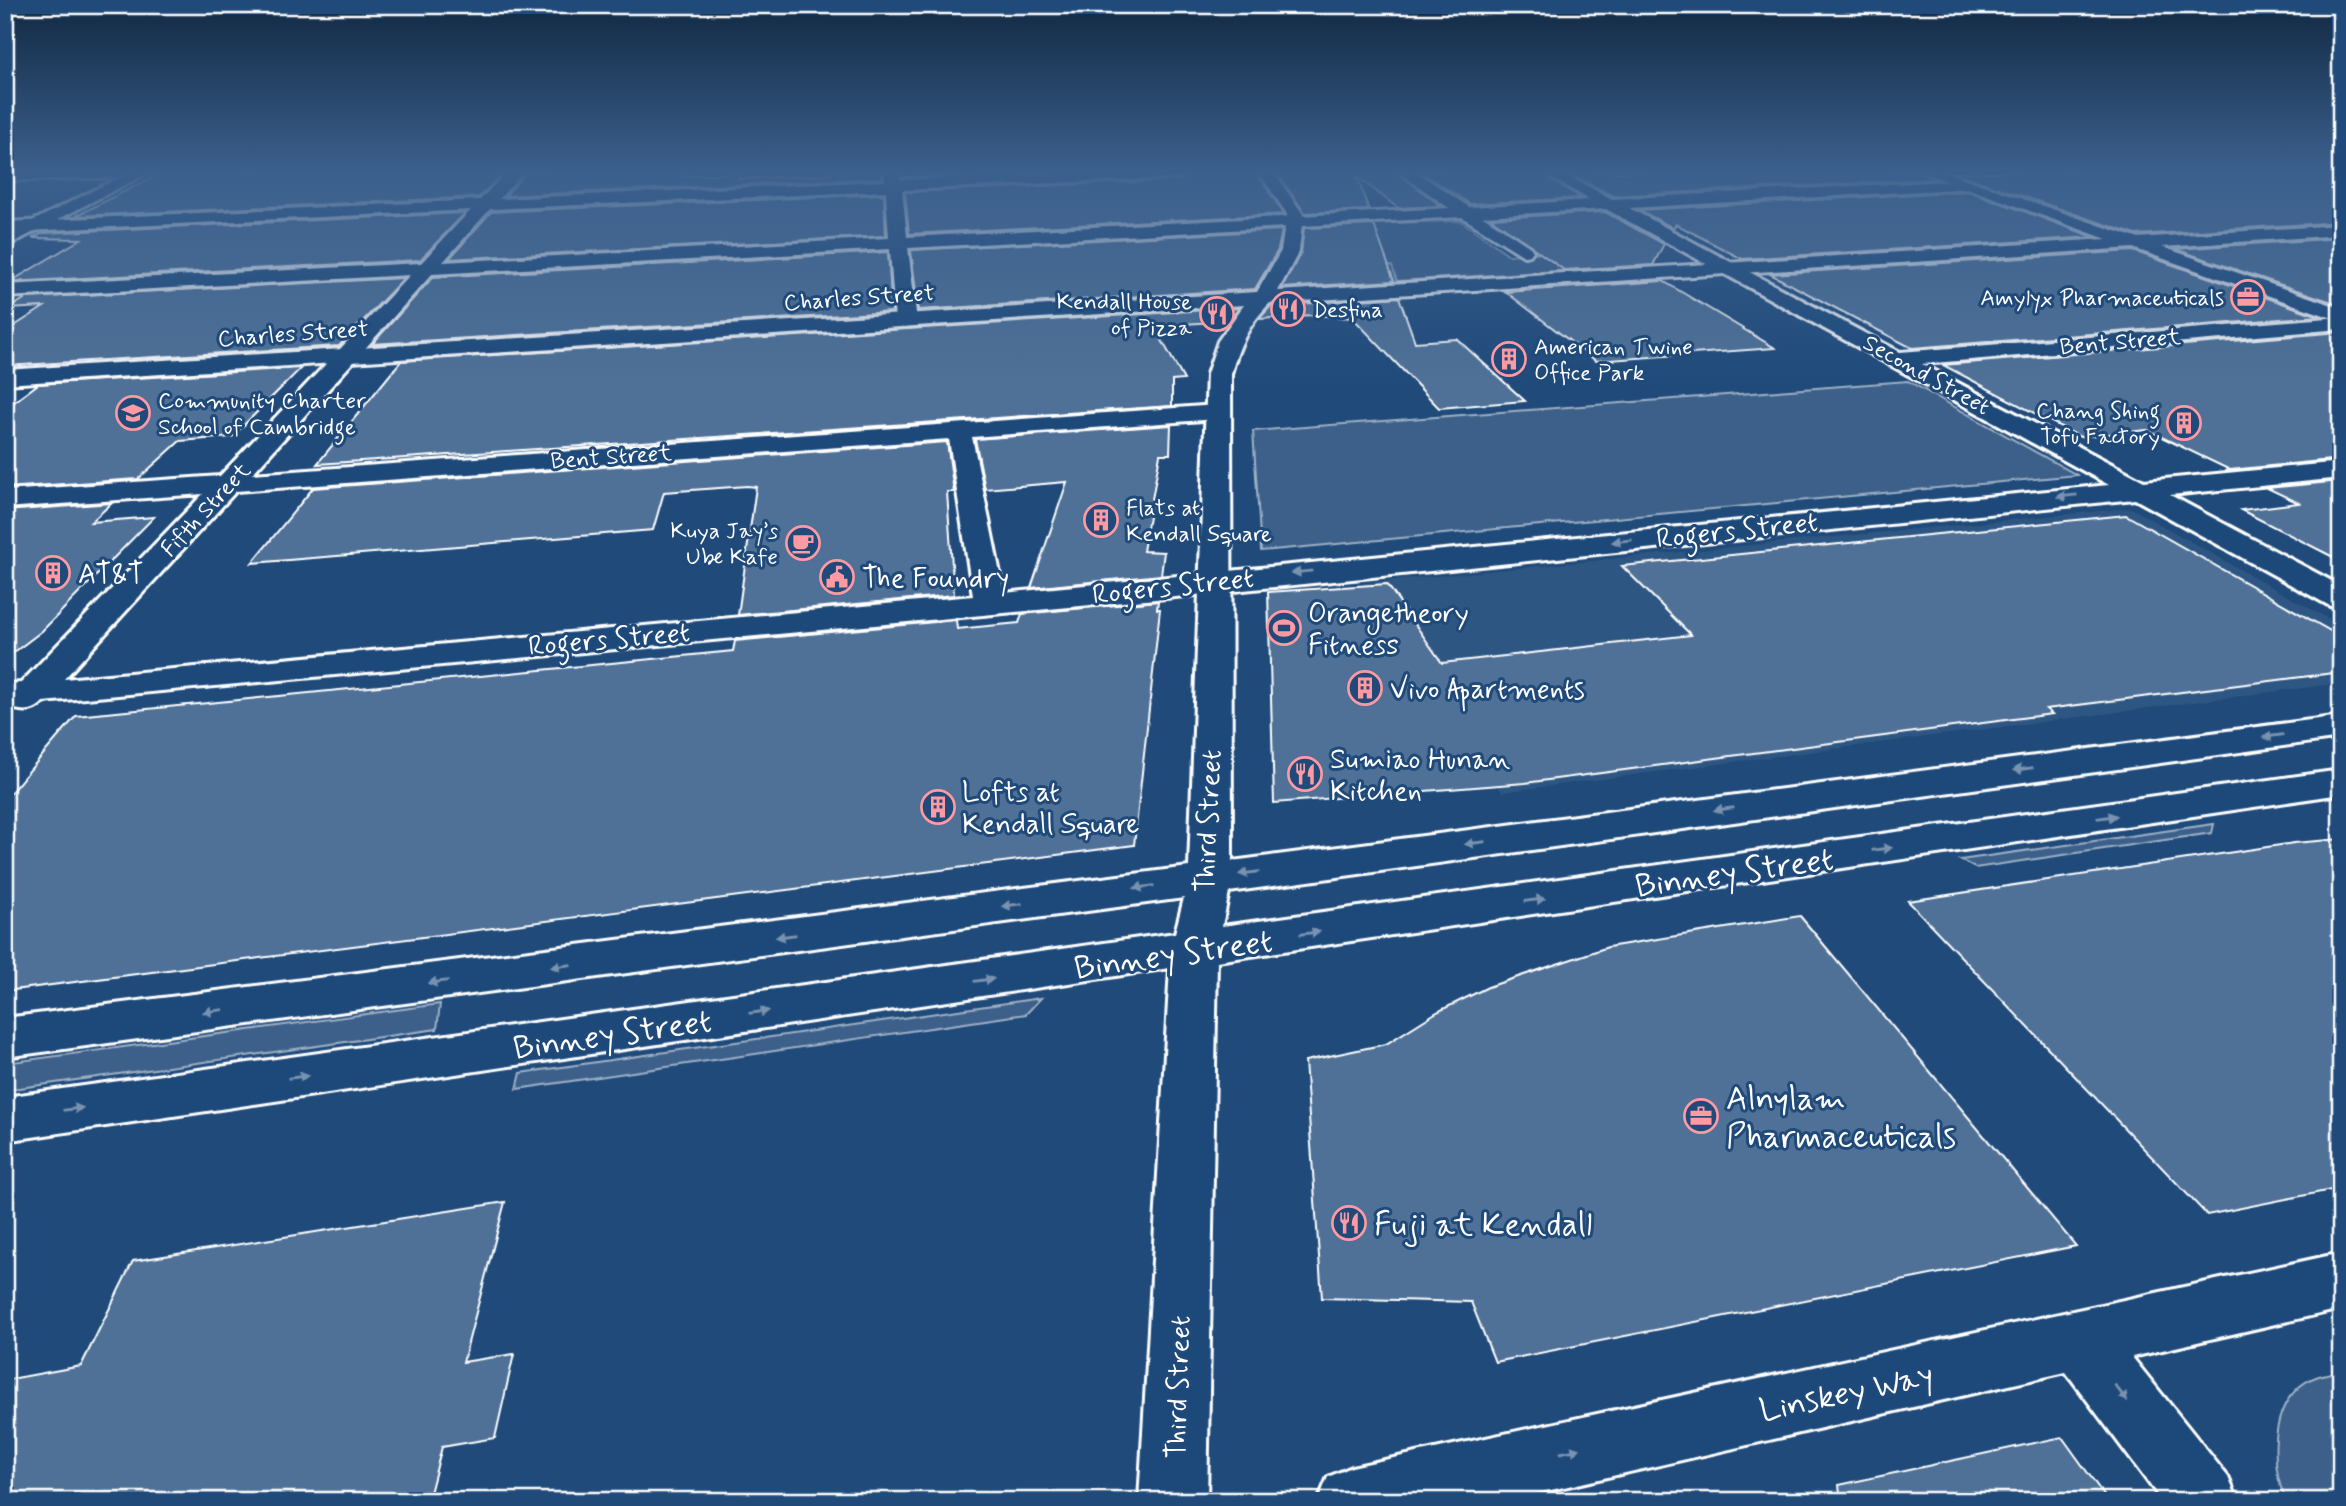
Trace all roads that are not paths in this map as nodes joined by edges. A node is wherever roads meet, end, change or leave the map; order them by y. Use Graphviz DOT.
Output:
graph roads {
  1 [pos="451,242"];
  2 [pos="894,242"];
  3 [pos="899,242"];
  4 [pos="1291,242"];
  5 [pos="1511,242"];
  6 [pos="1682,242"];
  7 [pos="2147,242"];
  8 [pos="2136,243"];
  9 [pos="1524,251"];
  10 [pos="427,269"];
  11 [pos="1732,269"];
  12 [pos="5,291"];
  13 [pos="1264,298"];
  14 [pos="2341,315"];
  15 [pos="906,321"];
  16 [pos="2341,323"];
  17 [pos="346,356"];
  18 [pos="1898,359"];
  19 [pos="5,377"];
  20 [pos="1217,412"];
  21 [pos="961,441"];
  22 [pos="2341,470"];
  23 [pos="228,484"];
  24 [pos="2135,490"];
  25 [pos="5,500"];
  26 [pos="1214,581"];
  27 [pos="988,594"];
  28 [pos="2341,599"];
  29 [pos="19,694"];
  30 [pos="5,720"];
  31 [pos="2341,727"];
  32 [pos="2341,782"];
  33 [pos="1210,878"];
  34 [pos="1194,950"];
  35 [pos="5,1038"];
  36 [pos="5,1119"];
  37 [pos="2341,1281"];
  38 [pos="2079,1339"];
  39 [pos="1173,1501"];
  40 [pos="1352,1501"];
  41 [pos="2204,1501"];
  1 -- 10 [label="street, Fifth Street"];
  2 -- 10 [label="street"];
  3 -- 15 [label="street"];
  4 -- 13 [label="street, Third Street"];
  5 -- 9 [label="street"];
  6 -- 11 [label="street, Second Street"];
  7 -- 8 [label="street, Charles Street"];
  8 -- 11 [label="street, Charles Street"];
  8 -- 14 [label="street"];
  10 -- 12 [label="street"];
  10 -- 17 [label="street, Fifth Street"];
  11 -- 13 [label="street, Charles Street"];
  11 -- 18 [label="street, Second Street"];
  13 -- 15 [label="street, Charles Street"];
  13 -- 20 [label="street, Third Street"];
  15 -- 17 [label="street, Charles Street"];
  16 -- 18 [label="street, Bent Street"];
  17 -- 19 [label="street, Charles Street"];
  17 -- 23 [label="street, Fifth Street"];
  18 -- 24 [label="street, Second Street"];
  20 -- 23 [label="street, Bent Street"];
  20 -- 26 [label="street, Third Street"];
  21 -- 27 [label="street"];
  22 -- 24 [label="street, Rogers Street"];
  23 -- 25 [label="street, Bent Street"];
  23 -- 29 [label="street, Fifth Street"];
  24 -- 26 [label="street, Rogers Street, one-way"];
  24 -- 28 [label="street, Second Street"];
  26 -- 29 [label="street, Rogers Street"];
  26 -- 33 [label="street, Third Street"];
  29 -- 30 [label="street, Fifth Street"];
  31 -- 33 [label="street, Binney Street, one-way"];
  34 -- 32 [label="street, Binney Street, one-way"];
  33 -- 34 [label="street, Third Street"];
  33 -- 35 [label="street, Binney Street, one-way"];
  36 -- 34 [label="street, Binney Street, one-way"];
  34 -- 39 [label="street, Third Street"];
  37 -- 38 [label="street, Linskey Way"];
  40 -- 38 [label="street, Linskey Way, one-way"];
  38 -- 41 [label="street, one-way"];
}
